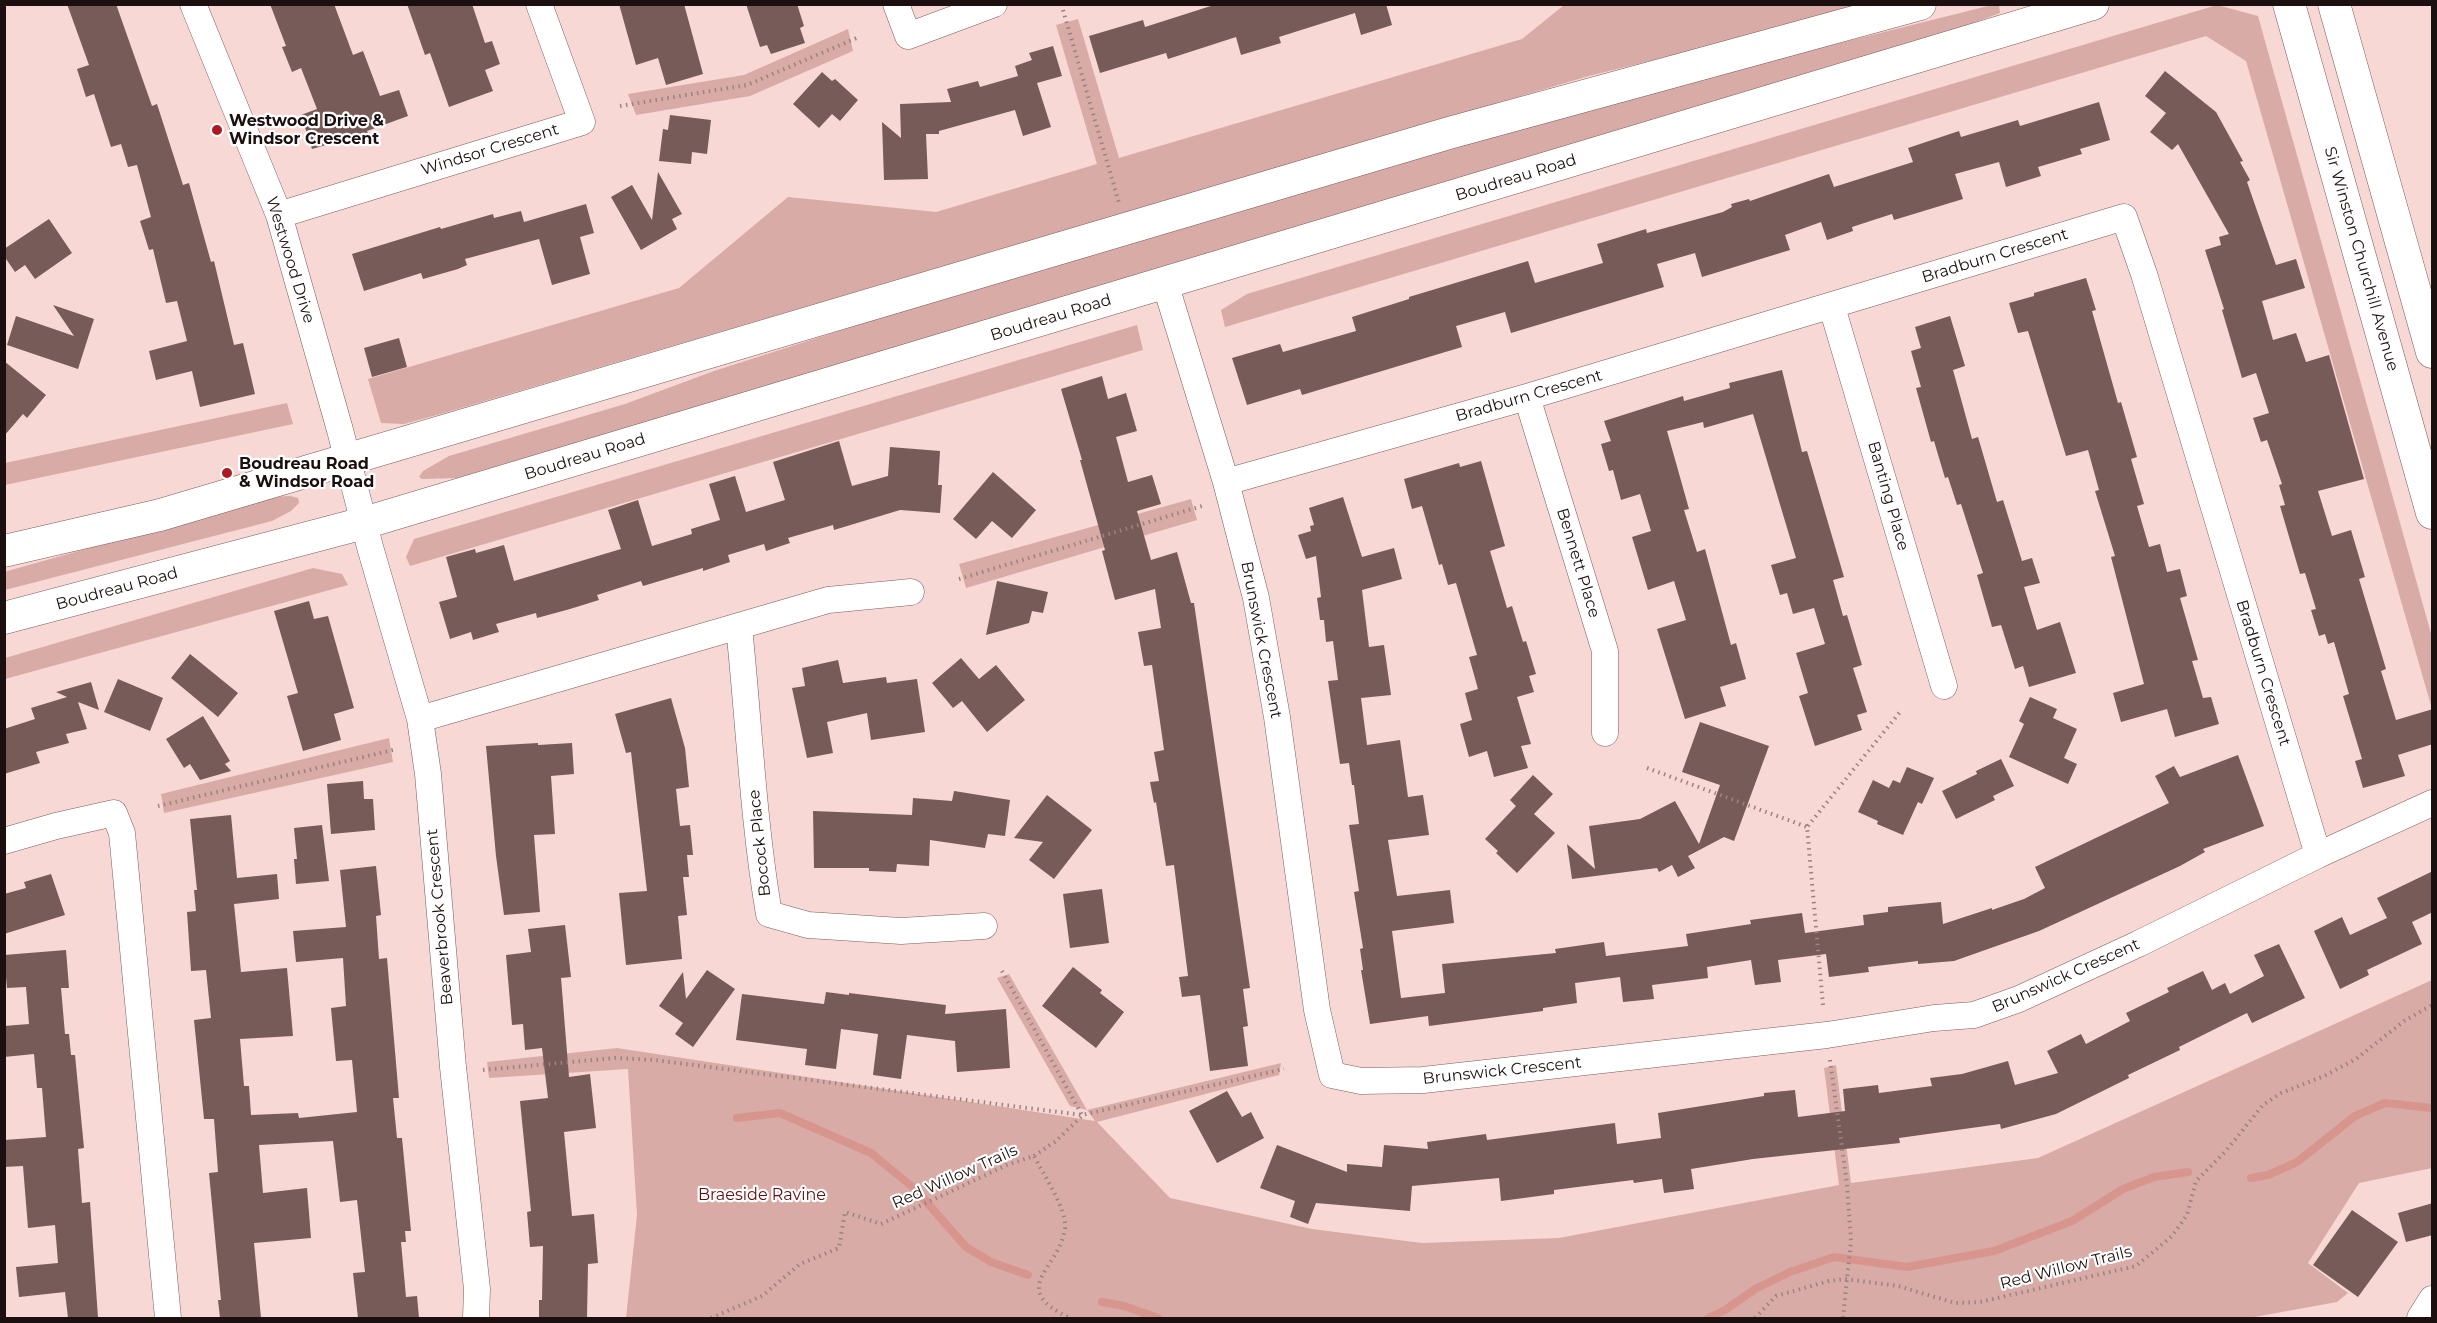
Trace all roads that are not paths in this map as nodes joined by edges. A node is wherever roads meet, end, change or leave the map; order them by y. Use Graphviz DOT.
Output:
graph roads {
  1 [pos="193,4"];
  2 [pos="539,4"];
  3 [pos="896,4"];
  4 [pos="994,4"];
  5 [pos="1920,4"];
  6 [pos="2093,4"];
  7 [pos="2289,4"];
  8 [pos="2334,4"];
  9 [pos="279,215"];
  10 [pos="1165,284"];
  11 [pos="1832,307"];
  12 [pos="2433,352"];
  13 [pos="1527,397"];
  14 [pos="347,458"];
  15 [pos="1226,482"];
  16 [pos="2433,513"];
  17 [pos="364,523"];
  18 [pos="4,551"];
  19 [pos="911,592"];
  20 [pos="4,618"];
  21 [pos="739,627"];
  22 [pos="1944,686"];
  23 [pos="420,719"];
  24 [pos="1605,734"];
  25 [pos="2433,803"];
  26 [pos="4,841"];
  27 [pos="2318,855"];
  28 [pos="984,926"];
  29 [pos="2433,1299"];
  30 [pos="168,1318"];
  31 [pos="476,1318"];
  32 [pos="2420,1318"];
  1 -- 9 [label="street, Westwood Drive"];
  2 -- 9 [label="street, Windsor Crescent"];
  3 -- 4 [label="street"];
  5 -- 14 [label="main road"];
  6 -- 10 [label="main road, Boudreau Road"];
  7 -- 16 [label="main road, Sir Winston Churchill Avenue"];
  8 -- 12 [label="main road"];
  9 -- 14 [label="street, Westwood Drive"];
  10 -- 15 [label="street, Brunswick Crescent"];
  10 -- 17 [label="main road, Boudreau Road"];
  11 -- 13 [label="street, Bradburn Crescent"];
  11 -- 22 [label="street, Banting Place"];
  11 -- 27 [label="street, Bradburn Crescent"];
  13 -- 15 [label="street, Bradburn Crescent"];
  13 -- 24 [label="street, Bennett Place"];
  14 -- 17 [label="street, Westwood Drive"];
  14 -- 18 [label="main road"];
  15 -- 27 [label="street, Brunswick Crescent"];
  17 -- 20 [label="main road, Boudreau Road"];
  17 -- 23 [label="street, Beaverbrook Crescent"];
  19 -- 21 [label="street"];
  21 -- 23 [label="street"];
  21 -- 28 [label="street, Bocock Place"];
  23 -- 31 [label="street, Beaverbrook Crescent"];
  25 -- 27 [label="street, Brunswick Crescent"];
  26 -- 30 [label="street"];
  29 -- 32 [label="street"];
}
